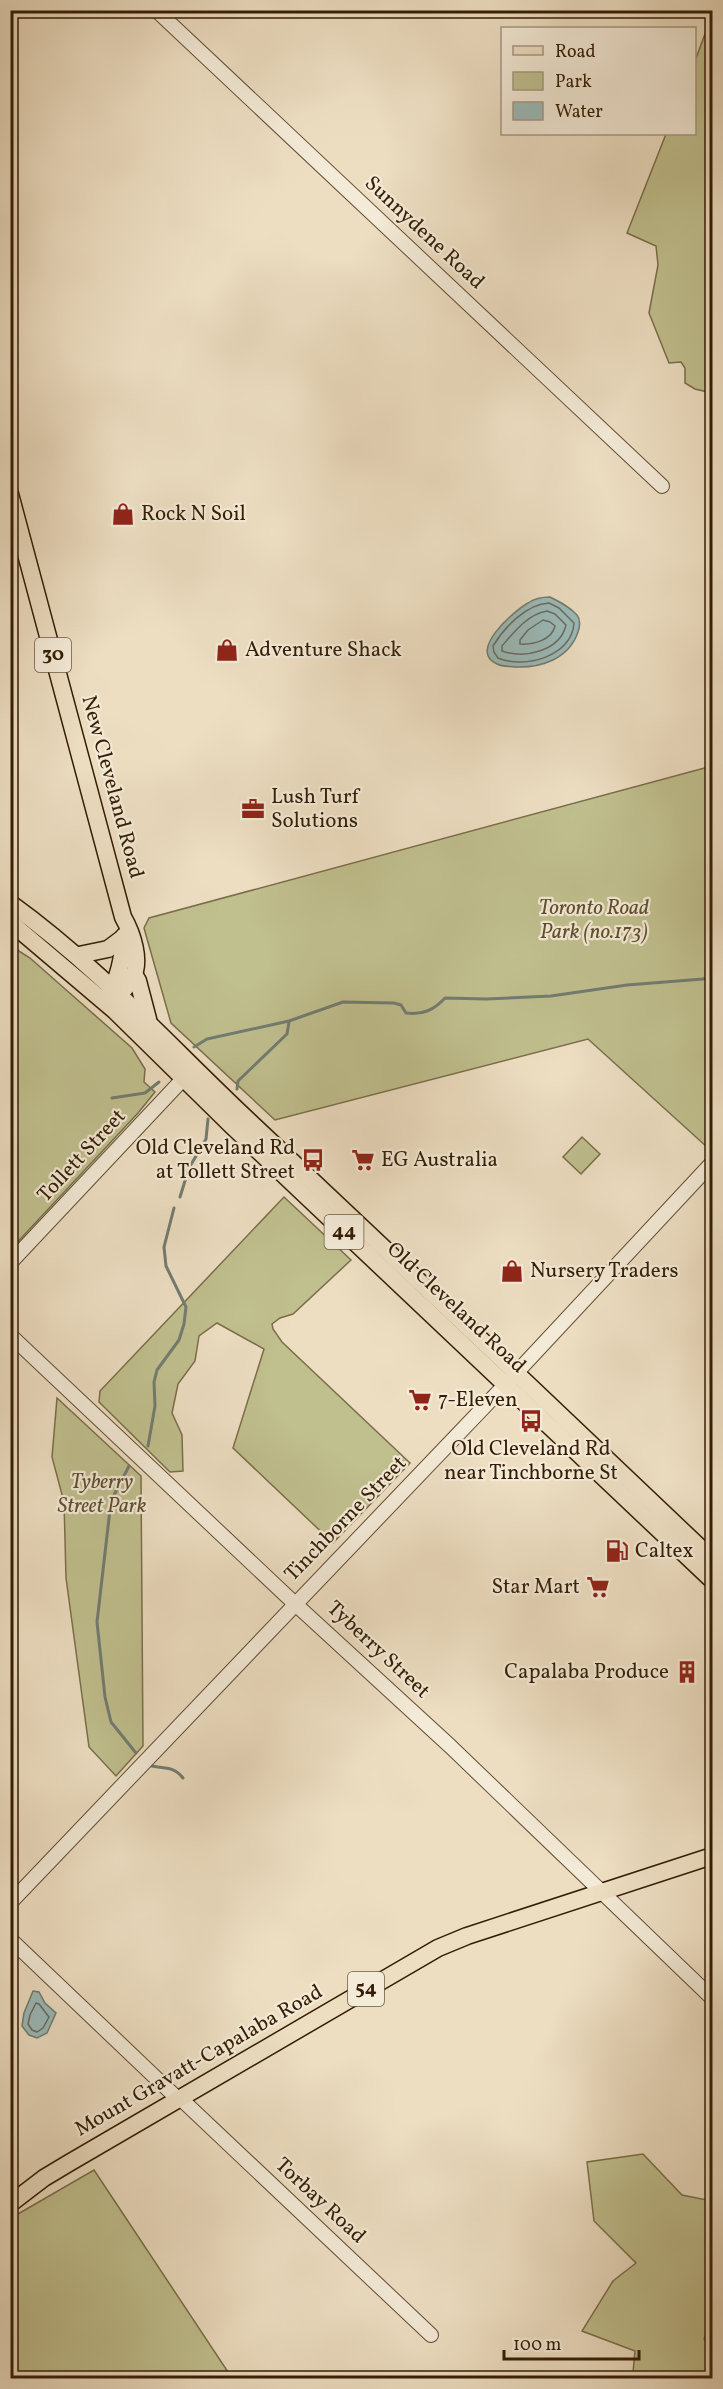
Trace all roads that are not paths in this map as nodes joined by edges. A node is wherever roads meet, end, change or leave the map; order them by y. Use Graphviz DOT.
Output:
graph roads {
  1 [pos="156,10"];
  2 [pos="662,486"];
  3 [pos="10,494"];
  4 [pos="10,903"];
  5 [pos="123,917"];
  6 [pos="10,922"];
  7 [pos="124,937"];
  8 [pos="79,956"];
  9 [pos="134,974"];
  10 [pos="111,997"];
  11 [pos="148,1021"];
  12 [pos="184,1078"];
  13 [pos="712,1163"];
  14 [pos="10,1263"];
  15 [pos="10,1335"];
  16 [pos="510,1379"];
  17 [pos="712,1559"];
  18 [pos="712,1580"];
  19 [pos="296,1603"];
  20 [pos="712,1856"];
  21 [pos="604,1892"];
  22 [pos="10,1904"];
  23 [pos="10,1939"];
  24 [pos="712,1998"];
  25 [pos="179,2098"];
  26 [pos="44,2178"];
  27 [pos="10,2190"];
  28 [pos="10,2204"];
  29 [pos="431,2335"];
  1 -- 2 [label="street, Sunnydene Road"];
  3 -- 5 [label="main road, New Cleveland Road / 30"];
  4 -- 8 [label="main road, Old Cleveland Road"];
  5 -- 7 [label="main road, New Cleveland Road / 30"];
  5 -- 9 [label="main road, New Cleveland Road / 30"];
  6 -- 10 [label="main road, Old Cleveland Road"];
  7 -- 8 [label="main road"];
  7 -- 10 [label="main road, New Cleveland Road"];
  8 -- 10 [label="main road, Old Cleveland Road"];
  9 -- 10 [label="main road"];
  9 -- 11 [label="main road, New Cleveland Road"];
  10 -- 11 [label="main road, Old Cleveland Road"];
  10 -- 12 [label="main road, Old Cleveland Road / 44"];
  11 -- 16 [label="main road, Old Cleveland Road / 44"];
  12 -- 14 [label="street, Tollett Street"];
  12 -- 16 [label="main road, Old Cleveland Road / 44"];
  13 -- 16 [label="street, Tinchborne Street"];
  15 -- 19 [label="street, Tyberry Street"];
  16 -- 17 [label="main road, Old Cleveland Road / 44"];
  16 -- 18 [label="main road, Old Cleveland Road / 44"];
  16 -- 19 [label="street, Tinchborne Street"];
  19 -- 21 [label="street, Tyberry Street"];
  19 -- 22 [label="street, Tinchborne Street"];
  20 -- 21 [label="main road, Mount Gravatt-Capalaba Road / 54"];
  21 -- 24 [label="street, Tyberry Street"];
  21 -- 25 [label="main road, Mount Gravatt-Capalaba Road / 54"];
  23 -- 25 [label="street, Torbay Road"];
  25 -- 26 [label="main road, Mount Gravatt-Capalaba Road / 54"];
  25 -- 29 [label="street, Torbay Road"];
  26 -- 27 [label="main road, Mount Gravatt-Capalaba Road / 54"];
  26 -- 28 [label="main road, Mount Gravatt-Capalaba Road / 54"];
}
